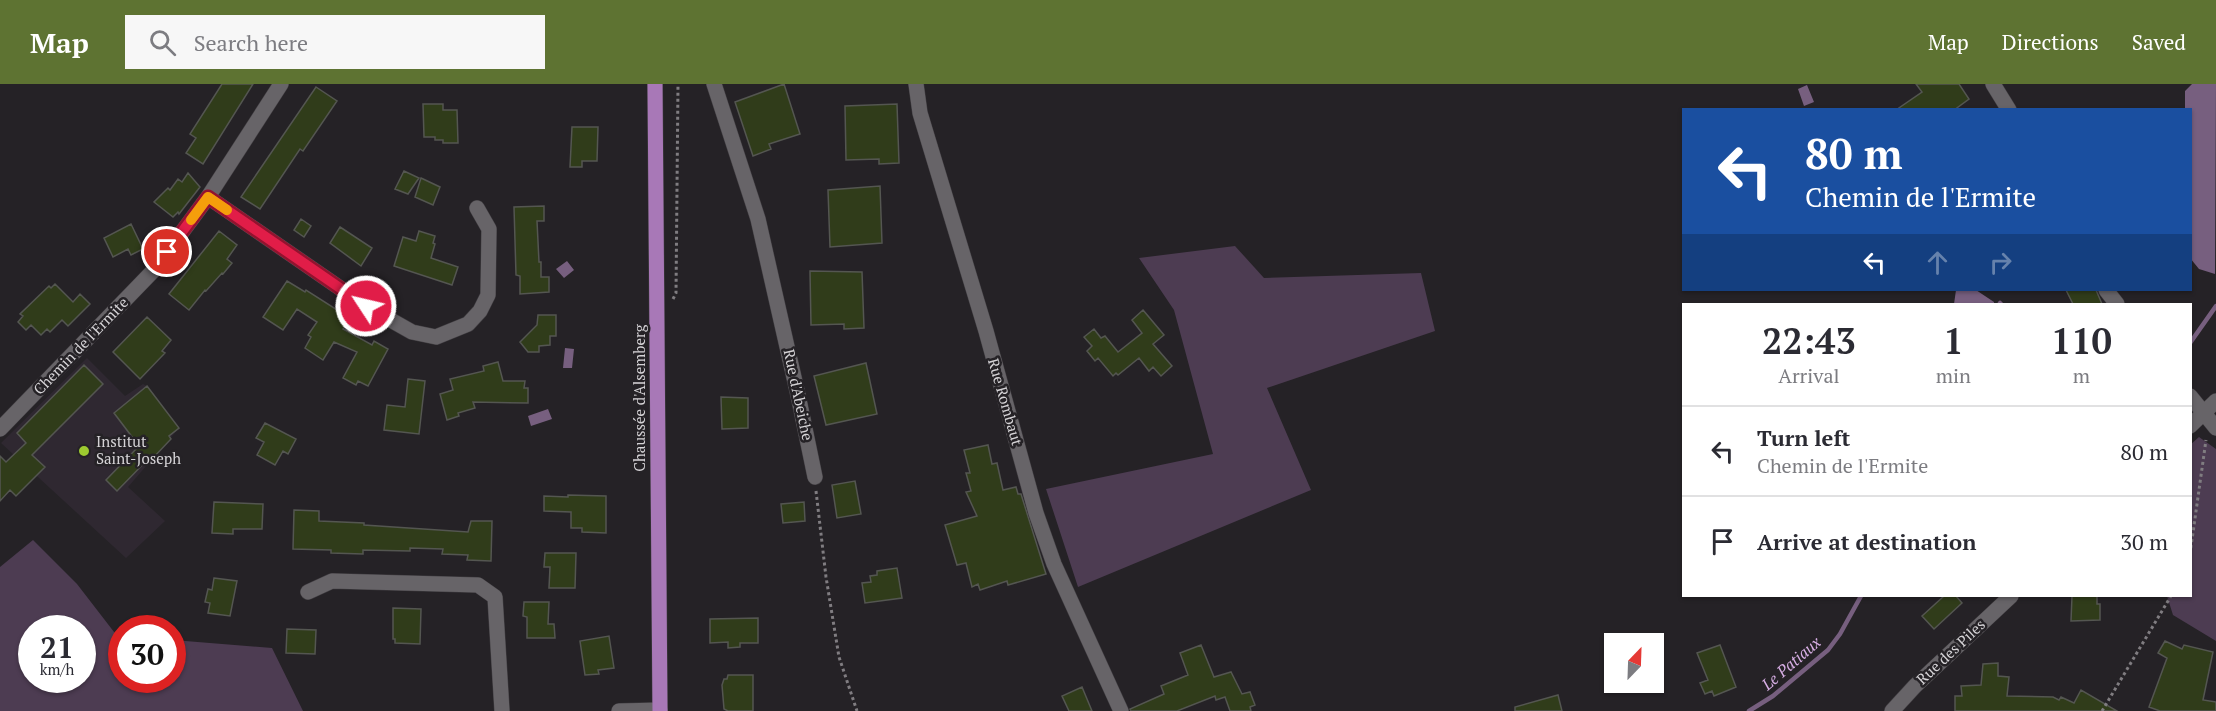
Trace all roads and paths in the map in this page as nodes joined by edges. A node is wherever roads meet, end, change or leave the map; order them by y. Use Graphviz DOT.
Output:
graph roads {
  1 [pos="281,84"];
  2 [pos="655,84"];
  3 [pos="714,84"];
  4 [pos="916,84"];
  5 [pos="1993,84"];
  6 [pos="2012,84"];
  7 [pos="2006,103"];
  8 [pos="208,197"];
  9 [pos="477,208"];
  10 [pos="2107,291"];
  11 [pos="2116,303"];
  12 [pos="2192,399"];
  13 [pos="2216,401"];
  14 [pos="2209,421"];
  15 [pos="2192,425"];
  16 [pos="0,429"];
  17 [pos="815,477"];
  18 [pos="2192,540"];
  19 [pos="308,592"];
  20 [pos="2010,597"];
  21 [pos="2170,597"];
  22 [pos="660,710"];
  23 [pos="502,711"];
  24 [pos="619,711"];
  25 [pos="857,711"];
  26 [pos="1121,711"];
  27 [pos="1892,711"];
  28 [pos="2102,711"];
  1 -- 8 [label="street, Chemin de l'Ermite"];
  2 -- 22 [label="main road, Chaussée d'Alsemberg"];
  3 -- 17 [label="street, Rue d'Abeiche"];
  4 -- 26 [label="street, Rue Rombaut"];
  5 -- 7 [label="street"];
  6 -- 7 [label="street"];
  8 -- 9 [label="street"];
  8 -- 16 [label="street, Chemin de l'Ermite"];
  10 -- 11 [label="street"];
  12 -- 14 [label="street"];
  13 -- 14 [label="street"];
  14 -- 15 [label="street"];
  14 -- 18 [label="path"];
  17 -- 25 [label="path"];
  19 -- 23 [label="street"];
  20 -- 27 [label="street, Rue des Piles"];
  21 -- 28 [label="path"];
  22 -- 24 [label="street"];
}
